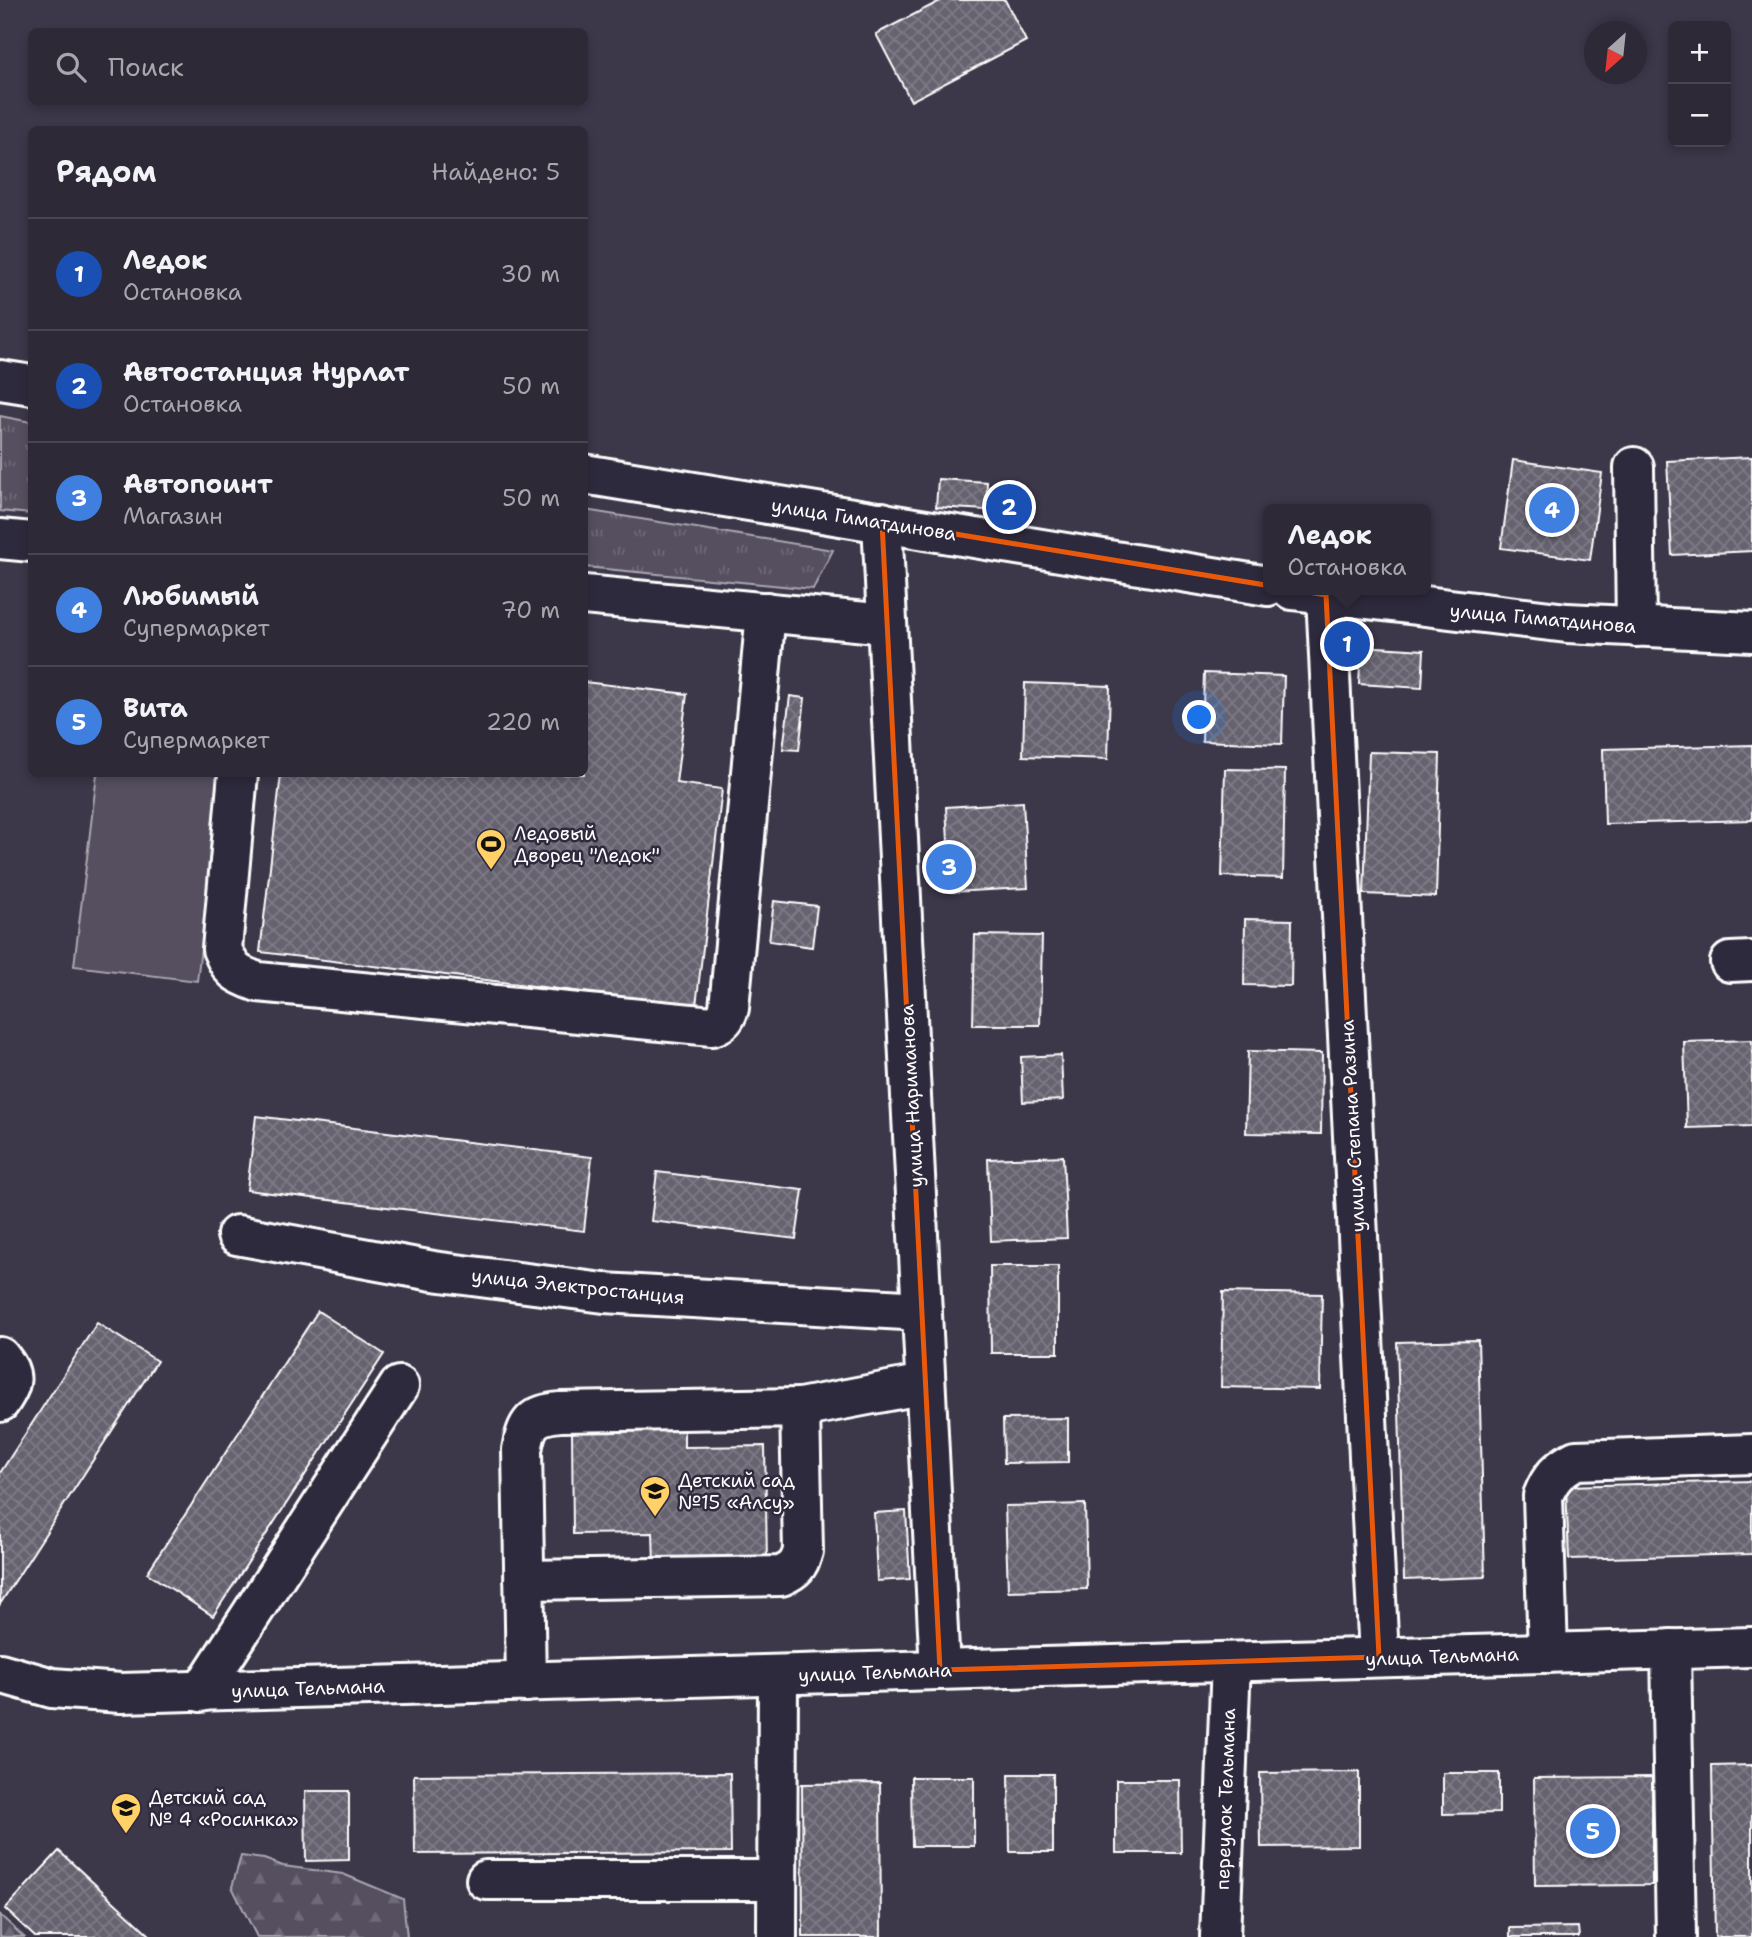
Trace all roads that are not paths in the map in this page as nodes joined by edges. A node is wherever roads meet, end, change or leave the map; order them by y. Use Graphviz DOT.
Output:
graph roads {
  1 [pos="0,380"];
  2 [pos="28,384"];
  3 [pos="1634,467"];
  4 [pos="588,475"];
  5 [pos="882,522"];
  6 [pos="0,539"];
  7 [pos="28,542"];
  8 [pos="1263,585"];
  9 [pos="588,595"];
  10 [pos="1309,595"];
  11 [pos="1326,595"];
  12 [pos="766,612"];
  13 [pos="887,624"];
  14 [pos="1636,627"];
  15 [pos="1752,632"];
  16 [pos="239,777"];
  17 [pos="237,1235"];
  18 [pos="922,1311"];
  19 [pos="0,1357"];
  20 [pos="925,1384"];
  21 [pos="399,1387"];
  22 [pos="0,1402"];
  23 [pos="800,1408"];
  24 [pos="1752,1454"];
  25 [pos="524,1580"];
  26 [pos="1752,1647"];
  27 [pos="1671,1649"];
  28 [pos="1548,1653"];
  29 [pos="1378,1657"];
  30 [pos="1231,1662"];
  31 [pos="940,1670"];
  32 [pos="0,1673"];
  33 [pos="778,1675"];
  34 [pos="526,1682"];
  35 [pos="201,1692"];
  36 [pos="486,1880"];
  37 [pos="777,1880"];
  38 [pos="777,1937"];
  39 [pos="1220,1937"];
  40 [pos="1676,1937"];
  1 -- 2 [label="street"];
  3 -- 14 [label="street"];
  4 -- 5 [label="street, улица Гиматдинова"];
  5 -- 8 [label="street, улица Гиматдинова"];
  5 -- 13 [label="street, улица Нариманова"];
  6 -- 7 [label="street"];
  9 -- 12 [label="street"];
  10 -- 29 [label="street, улица Степана Разина"];
  11 -- 14 [label="street, улица Гиматдинова"];
  12 -- 13 [label="street"];
  12 -- 16 [label="street"];
  13 -- 18 [label="street, улица Нариманова"];
  14 -- 15 [label="street, улица Гиматдинова"];
  17 -- 18 [label="street, улица Электростанция"];
  18 -- 20 [label="street, улица Нариманова"];
  19 -- 22 [label="street"];
  20 -- 23 [label="street"];
  20 -- 31 [label="street, улица Нариманова"];
  21 -- 35 [label="street"];
  23 -- 25 [label="street"];
  23 -- 25 [label="street"];
  24 -- 28 [label="street"];
  25 -- 34 [label="street"];
  26 -- 27 [label="street, улица Тельмана"];
  27 -- 28 [label="street, улица Тельмана"];
  27 -- 40 [label="street"];
  28 -- 29 [label="street, улица Тельмана"];
  29 -- 30 [label="street, улица Тельмана"];
  30 -- 31 [label="street, улица Тельмана"];
  30 -- 39 [label="street, переулок Тельмана"];
  31 -- 33 [label="street, улица Тельмана"];
  32 -- 35 [label="street, улица Тельмана"];
  33 -- 34 [label="street, улица Тельмана"];
  33 -- 37 [label="street"];
  34 -- 35 [label="street, улица Тельмана"];
  36 -- 37 [label="street"];
  37 -- 38 [label="street"];
}
